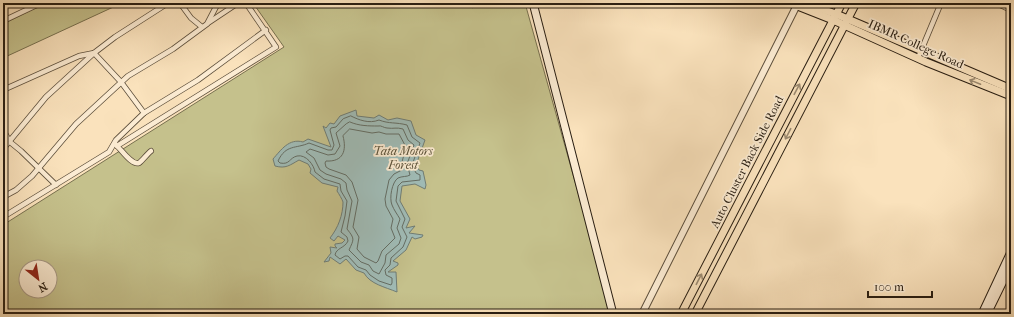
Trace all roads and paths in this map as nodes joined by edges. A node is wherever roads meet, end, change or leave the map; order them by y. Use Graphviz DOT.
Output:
graph roads {
  1 [pos="41,3"];
  2 [pos="168,3"];
  3 [pos="180,3"];
  4 [pos="218,3"];
  5 [pos="238,3"];
  6 [pos="246,3"];
  7 [pos="530,3"];
  8 [pos="533,3"];
  9 [pos="804,3"];
  10 [pos="842,3"];
  11 [pos="856,3"];
  12 [pos="941,3"];
  13 [pos="996,3"];
  14 [pos="795,4"];
  15 [pos="1011,10"];
  16 [pos="835,17"];
  17 [pos="3,21"];
  18 [pos="847,22"];
  19 [pos="206,24"];
  20 [pos="202,27"];
  21 [pos="266,30"];
  22 [pos="538,33"];
  23 [pos="94,53"];
  24 [pos="919,54"];
  25 [pos="121,82"];
  26 [pos="3,90"];
  27 [pos="1010,92"];
  28 [pos="144,113"];
  29 [pos="3,130"];
  30 [pos="10,142"];
  31 [pos="116,145"];
  32 [pos="3,149"];
  33 [pos="151,151"];
  34 [pos="572,165"];
  35 [pos="39,168"];
  36 [pos="56,185"];
  37 [pos="3,197"];
  38 [pos="3,217"];
  39 [pos="1010,259"];
  40 [pos="988,309"];
  41 [pos="609,314"];
  42 [pos="613,314"];
  43 [pos="642,314"];
  44 [pos="681,314"];
  45 [pos="695,314"];
  46 [pos="982,314"];
  1 -- 17 [label="street"];
  2 -- 23 [label="street"];
  3 -- 20 [label="street"];
  4 -- 19 [label="street"];
  5 -- 19 [label="street"];
  6 -- 21 [label="street"];
  7 -- 22 [label="main road"];
  8 -- 22 [label="main road"];
  9 -- 16 [label="main road, IBMR College Road"];
  10 -- 16 [label="main road, Auto Cluster Back Side Road"];
  11 -- 18 [label="main road, Auto Cluster Back Side Road"];
  12 -- 24 [label="street"];
  13 -- 15 [label="street"];
  14 -- 16 [label="main road, IBMR College Road"];
  14 -- 43 [label="street"];
  16 -- 18 [label="main road, IBMR College Road"];
  44 -- 16 [label="main road, Auto Cluster Back Side Road, one-way"];
  18 -- 24 [label="main road, IBMR College Road"];
  18 -- 45 [label="main road, Auto Cluster Back Side Road, one-way"];
  19 -- 20 [label="street"];
  20 -- 25 [label="street"];
  21 -- 28 [label="street"];
  21 -- 31 [label="street"];
  22 -- 34 [label="main road"];
  23 -- 25 [label="street"];
  23 -- 26 [label="street"];
  23 -- 30 [label="street"];
  24 -- 27 [label="main road, IBMR College Road"];
  25 -- 28 [label="street"];
  25 -- 35 [label="street"];
  28 -- 31 [label="street"];
  29 -- 30 [label="street"];
  30 -- 32 [label="street"];
  30 -- 35 [label="street"];
  31 -- 33 [label="street"];
  31 -- 36 [label="street"];
  34 -- 41 [label="main road"];
  34 -- 42 [label="main road"];
  35 -- 36 [label="street"];
  35 -- 37 [label="street"];
  36 -- 38 [label="street"];
  39 -- 40 [label="main road"];
  40 -- 46 [label="main road"];
}
